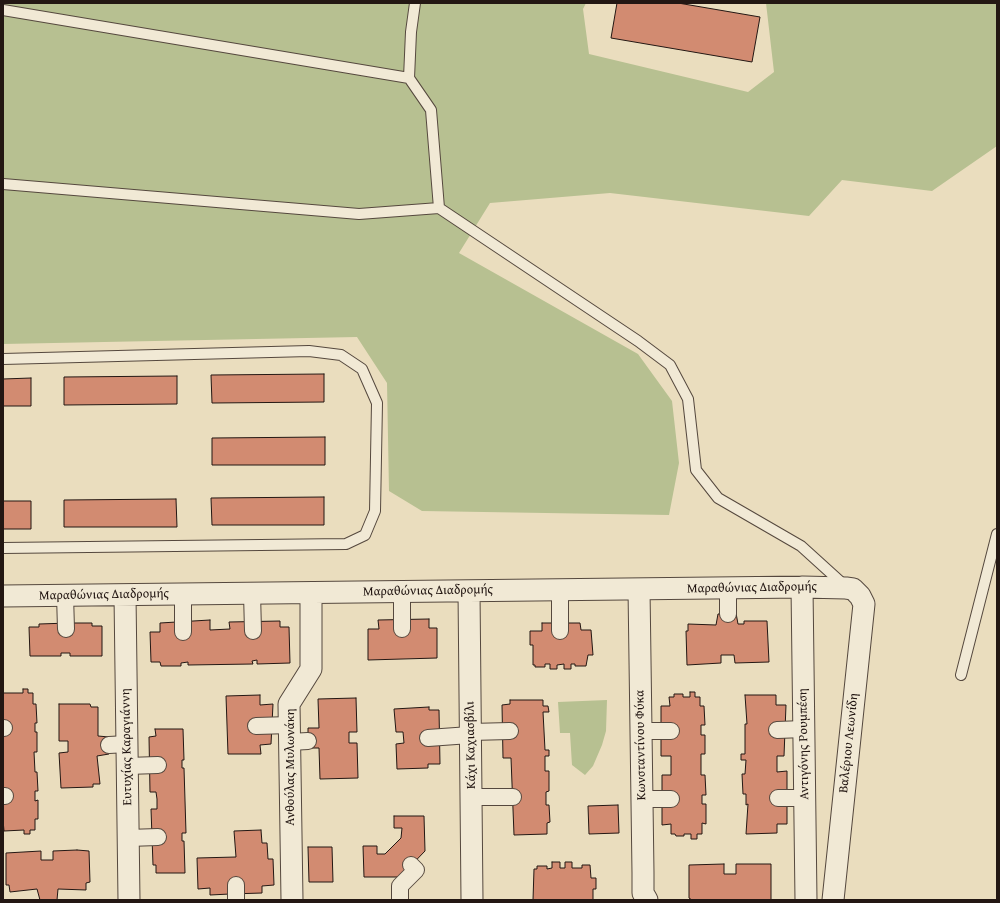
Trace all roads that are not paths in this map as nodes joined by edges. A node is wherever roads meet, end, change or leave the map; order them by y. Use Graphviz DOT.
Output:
graph roads {
  1 [pos="415,3"];
  2 [pos="3,10"];
  3 [pos="409,78"];
  4 [pos="3,184"];
  5 [pos="439,208"];
  6 [pos="3,359"];
  7 [pos="997,534"];
  8 [pos="3,548"];
  9 [pos="802,587"];
  10 [pos="728,588"];
  11 [pos="639,589"];
  12 [pos="850,589"];
  13 [pos="560,590"];
  14 [pos="469,591"];
  15 [pos="312,592"];
  16 [pos="402,592"];
  17 [pos="252,593"];
  18 [pos="183,594"];
  19 [pos="65,595"];
  20 [pos="125,595"];
  21 [pos="3,596"];
  22 [pos="728,614"];
  23 [pos="66,629"];
  24 [pos="402,629"];
  25 [pos="253,631"];
  26 [pos="560,631"];
  27 [pos="183,632"];
  28 [pos="961,675"];
  29 [pos="256,726"];
  30 [pos="804,729"];
  31 [pos="777,730"];
  32 [pos="510,731"];
  33 [pos="641,731"];
  34 [pos="671,731"];
  35 [pos="470,734"];
  36 [pos="296,736"];
  37 [pos="428,738"];
  38 [pos="158,765"];
  39 [pos="127,766"];
  40 [pos="513,797"];
  41 [pos="471,798"];
  42 [pos="642,798"];
  43 [pos="778,798"];
  44 [pos="805,798"];
  45 [pos="671,799"];
  46 [pos="158,837"];
  47 [pos="128,838"];
  48 [pos="411,865"];
  49 [pos="128,900"];
  50 [pos="292,900"];
  51 [pos="400,900"];
  52 [pos="472,900"];
  53 [pos="647,900"];
  54 [pos="806,900"];
  55 [pos="833,900"];
  1 -- 3 [label="lane"];
  2 -- 3 [label="lane"];
  3 -- 5 [label="lane"];
  4 -- 5 [label="lane"];
  5 -- 12 [label="lane"];
  6 -- 8 [label="lane"];
  7 -- 28 [label="lane"];
  9 -- 10 [label="street, Μαραθώνιας Διαδρομής"];
  9 -- 12 [label="street, Μαραθώνιας Διαδρομής"];
  9 -- 30 [label="street, Αντιγόνης Ρουμπέση"];
  10 -- 11 [label="street, Μαραθώνιας Διαδρομής"];
  10 -- 22 [label="street"];
  11 -- 13 [label="street, Μαραθώνιας Διαδρομής"];
  11 -- 33 [label="street, Κωνσταντίνου Φύκα"];
  12 -- 55 [label="street, Βαλέριου Λεωνίδη"];
  13 -- 14 [label="street, Μαραθώνιας Διαδρομής"];
  13 -- 26 [label="street"];
  14 -- 16 [label="street, Μαραθώνιας Διαδρομής"];
  14 -- 35 [label="street, Κάχι Καχιασβίλι"];
  15 -- 16 [label="street, Μαραθώνιας Διαδρομής"];
  15 -- 17 [label="street, Μαραθώνιας Διαδρομής"];
  15 -- 36 [label="street, Ανθούλας Μυλωνάκη"];
  16 -- 24 [label="street"];
  17 -- 18 [label="street, Μαραθώνιας Διαδρομής"];
  17 -- 25 [label="street"];
  18 -- 20 [label="street, Μαραθώνιας Διαδρομής"];
  18 -- 27 [label="street"];
  19 -- 20 [label="street, Μαραθώνιας Διαδρομής"];
  19 -- 21 [label="street, Μαραθώνιας Διαδρομής"];
  19 -- 23 [label="street"];
  20 -- 39 [label="street, Ευτυχίας Καραγιάννη"];
  29 -- 36 [label="street"];
  30 -- 31 [label="street"];
  30 -- 44 [label="street, Αντιγόνης Ρουμπέση"];
  32 -- 35 [label="street"];
  33 -- 34 [label="street"];
  33 -- 42 [label="street, Κωνσταντίνου Φύκα"];
  35 -- 37 [label="street"];
  35 -- 41 [label="street, Κάχι Καχιασβίλι"];
  36 -- 50 [label="street, Ανθούλας Μυλωνάκη"];
  38 -- 39 [label="street"];
  39 -- 47 [label="street, Ευτυχίας Καραγιάννη"];
  40 -- 41 [label="street"];
  41 -- 52 [label="street, Κάχι Καχιασβίλι"];
  42 -- 45 [label="street"];
  42 -- 53 [label="street, Κωνσταντίνου Φύκα"];
  43 -- 44 [label="street"];
  44 -- 54 [label="street, Αντιγόνης Ρουμπέση"];
  46 -- 47 [label="street"];
  47 -- 49 [label="street, Ευτυχίας Καραγιάννη"];
  48 -- 51 [label="street"];
}
